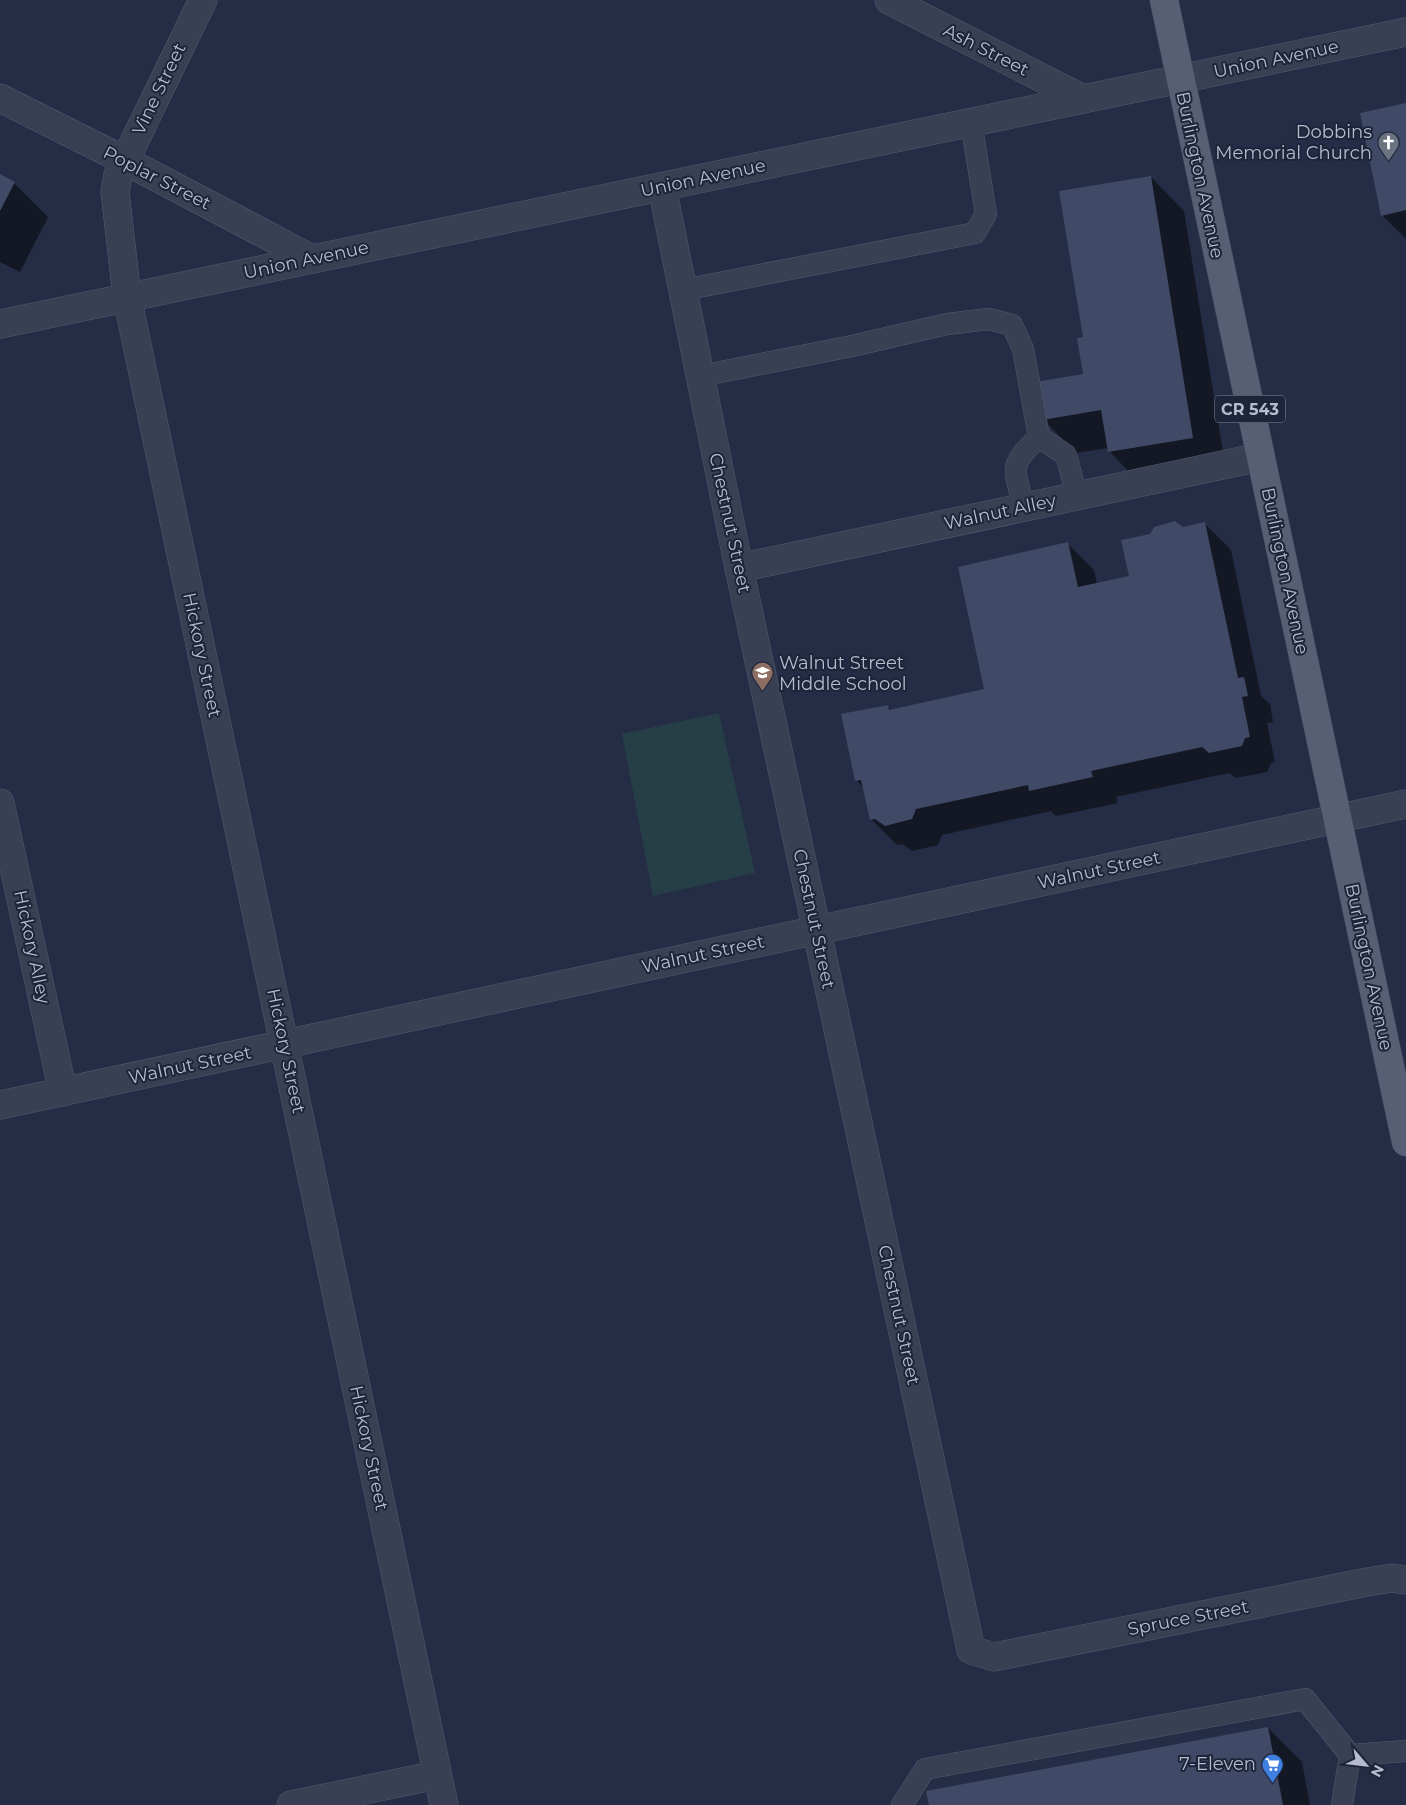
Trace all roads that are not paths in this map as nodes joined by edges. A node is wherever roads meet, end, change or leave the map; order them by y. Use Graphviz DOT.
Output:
graph roads {
  1 [pos="203,0"];
  2 [pos="889,0"];
  3 [pos="1164,0"];
  4 [pos="1406,32"];
  5 [pos="1180,79"];
  6 [pos="0,98"];
  7 [pos="1082,99"];
  8 [pos="971,122"];
  9 [pos="124,160"];
  10 [pos="662,187"];
  11 [pos="312,259"];
  12 [pos="683,290"];
  13 [pos="127,298"];
  14 [pos="0,324"];
  15 [pos="700,376"];
  16 [pos="1039,437"];
  17 [pos="1260,457"];
  18 [pos="1077,496"];
  19 [pos="1024,507"];
  20 [pos="739,568"];
  21 [pos="0,803"];
  22 [pos="1406,804"];
  23 [pos="1338,818"];
  24 [pos="816,930"];
  25 [pos="285,1045"];
  26 [pos="64,1092"];
  27 [pos="0,1106"];
  28 [pos="1406,1142"];
  29 [pos="1406,1580"];
  30 [pos="971,1650"];
  31 [pos="1406,1751"];
  32 [pos="1350,1755"];
  33 [pos="437,1775"];
  34 [pos="291,1805"];
  35 [pos="444,1805"];
  36 [pos="902,1805"];
  37 [pos="1342,1805"];
  1 -- 9 [label="street, Vine Street"];
  2 -- 7 [label="street, Ash Street"];
  3 -- 5 [label="main road, Burlington Avenue / CR 543"];
  4 -- 5 [label="street, Union Avenue"];
  5 -- 7 [label="street, Union Avenue"];
  5 -- 17 [label="main road, Burlington Avenue / CR 543"];
  6 -- 9 [label="street, Poplar Street"];
  7 -- 8 [label="street, Union Avenue"];
  8 -- 10 [label="street, Union Avenue"];
  8 -- 12 [label="lane"];
  9 -- 11 [label="street, Poplar Street"];
  9 -- 13 [label="street, Vine Street"];
  10 -- 11 [label="street, Union Avenue"];
  10 -- 12 [label="street, Chestnut Street"];
  11 -- 13 [label="street, Union Avenue"];
  12 -- 15 [label="street, Chestnut Street"];
  13 -- 14 [label="street, Union Avenue"];
  13 -- 25 [label="street, Hickory Street"];
  15 -- 16 [label="lane"];
  15 -- 20 [label="street, Chestnut Street"];
  16 -- 18 [label="lane"];
  16 -- 19 [label="lane"];
  17 -- 18 [label="street, Walnut Alley"];
  17 -- 23 [label="main road, Burlington Avenue / CR 543"];
  18 -- 19 [label="street, Walnut Alley"];
  19 -- 20 [label="street, Walnut Alley"];
  20 -- 24 [label="street, Chestnut Street"];
  21 -- 26 [label="street, Hickory Alley"];
  22 -- 23 [label="street, Walnut Street"];
  23 -- 24 [label="street, Walnut Street"];
  23 -- 28 [label="main road, Burlington Avenue / CR 543"];
  24 -- 25 [label="street, Walnut Street"];
  24 -- 30 [label="street, Chestnut Street"];
  25 -- 26 [label="street, Walnut Street"];
  25 -- 33 [label="street, Hickory Street"];
  26 -- 27 [label="street, Walnut Street"];
  29 -- 30 [label="street, Spruce Street"];
  31 -- 32 [label="lane"];
  32 -- 36 [label="lane"];
  32 -- 37 [label="lane"];
  33 -- 34 [label="street"];
  33 -- 35 [label="street, Hickory Street"];
}
